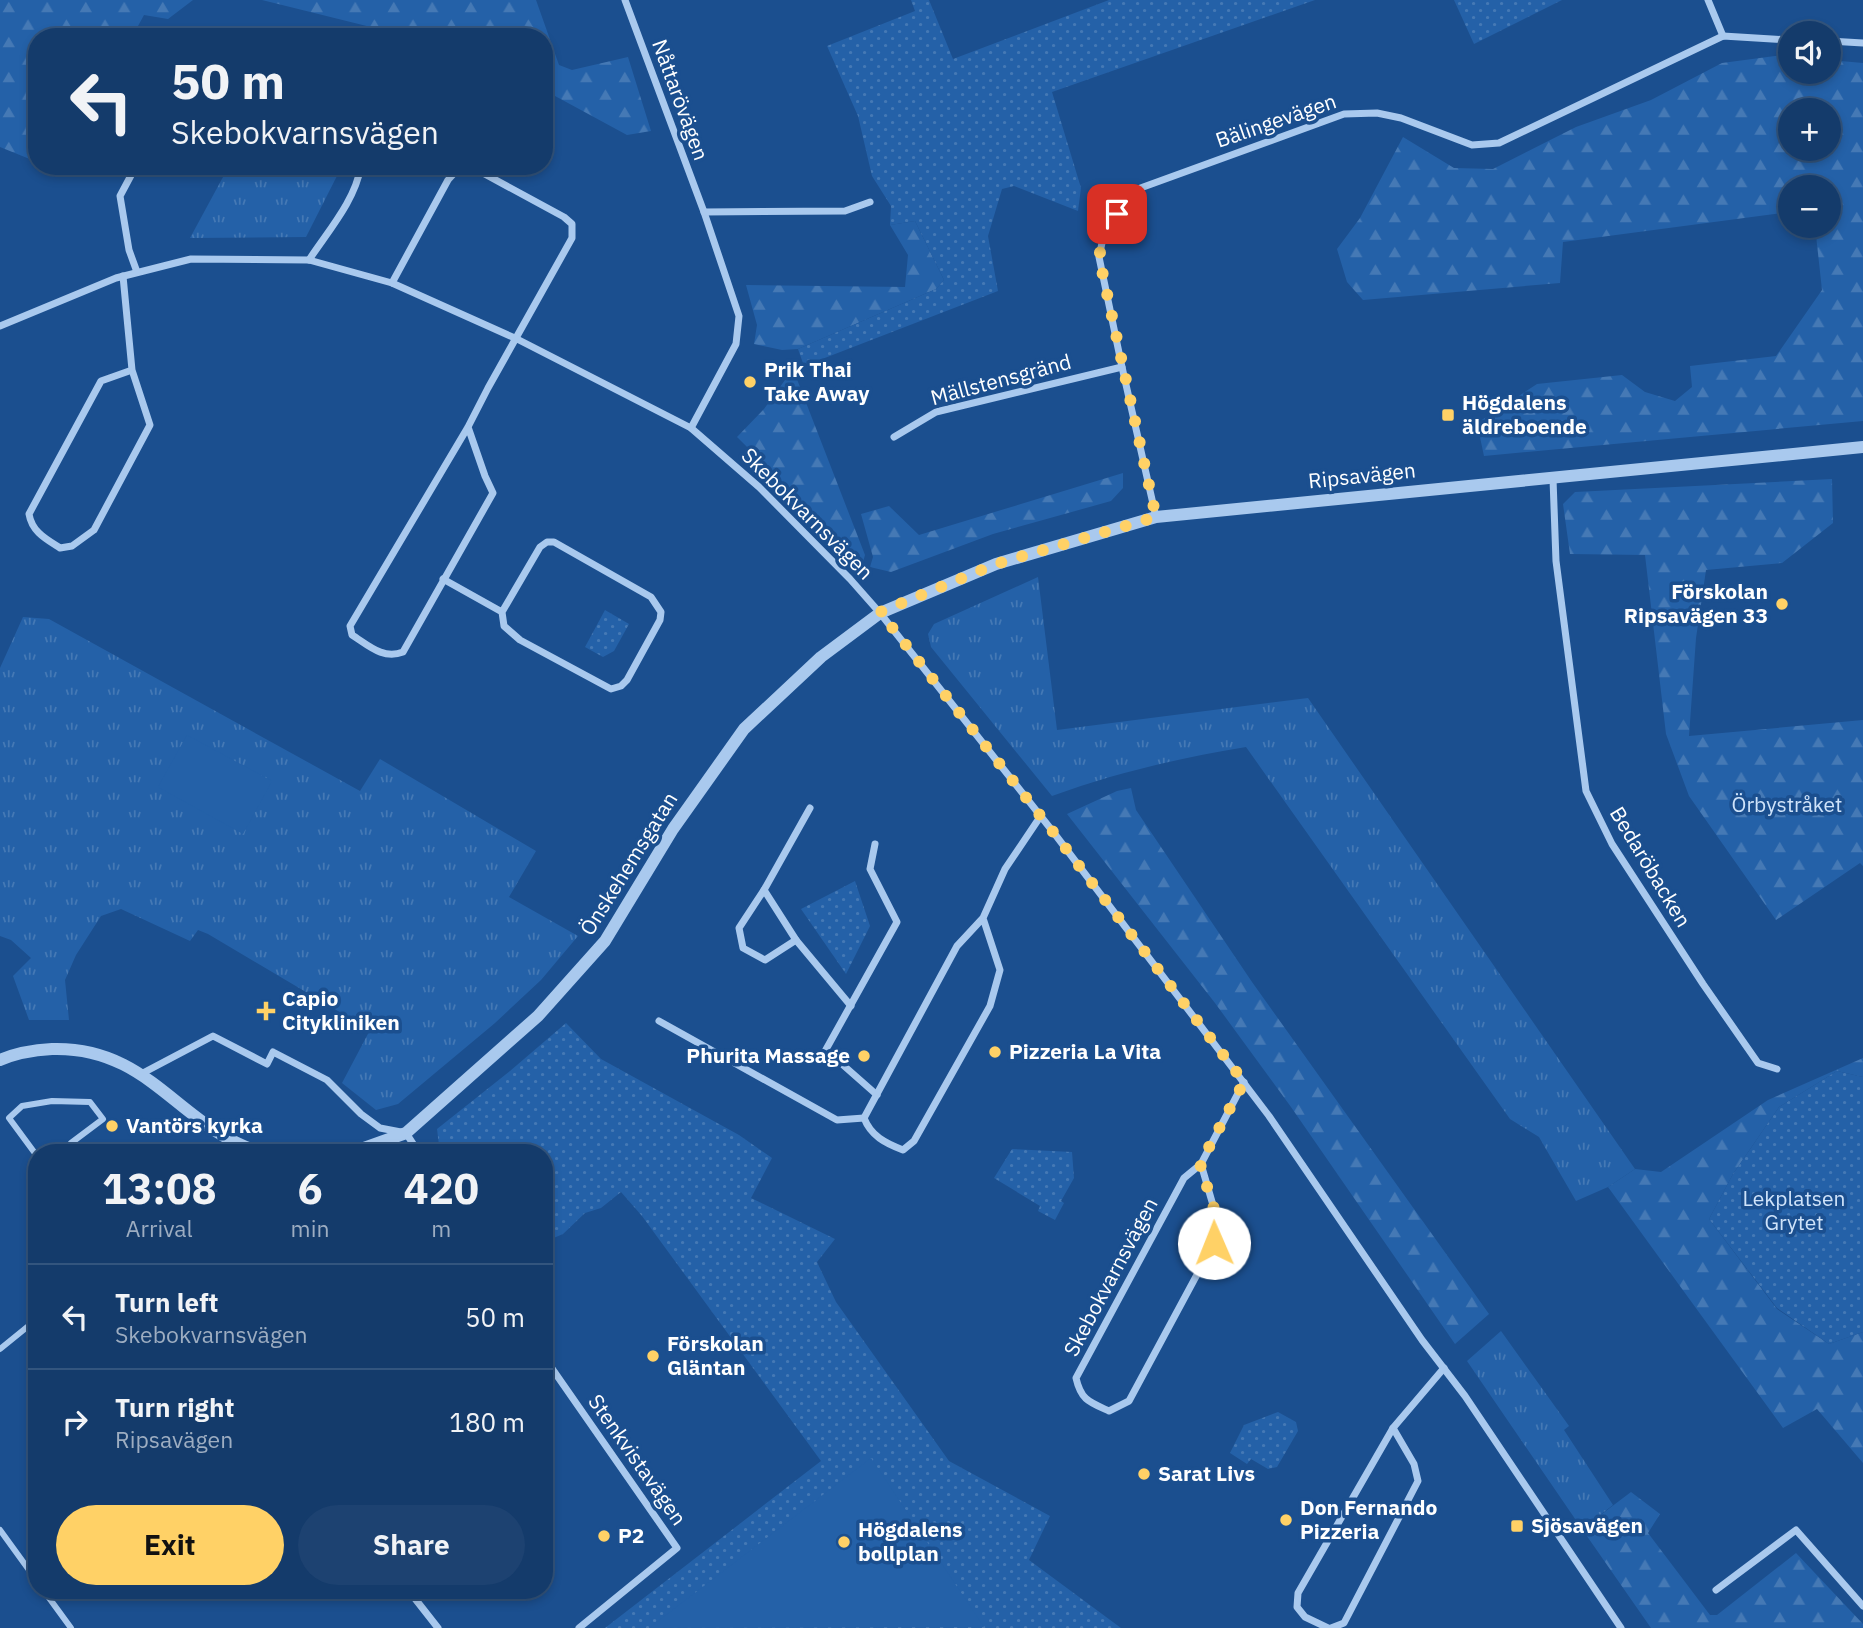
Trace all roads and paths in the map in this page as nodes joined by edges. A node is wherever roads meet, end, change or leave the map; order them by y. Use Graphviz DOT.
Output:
graph roads {
  1 [pos="625,0"];
  2 [pos="1708,0"];
  3 [pos="1723,36"];
  4 [pos="1778,39"];
  5 [pos="1841,42"];
  6 [pos="1863,43"];
  7 [pos="130,175"];
  8 [pos="359,175"];
  9 [pos="453,175"];
  10 [pos="487,175"];
  11 [pos="870,202"];
  12 [pos="704,212"];
  13 [pos="309,260"];
  14 [pos="137,272"];
  15 [pos="123,276"];
  16 [pos="392,283"];
  17 [pos="0,326"];
  18 [pos="517,339"];
  19 [pos="1122,367"];
  20 [pos="132,370"];
  21 [pos="468,427"];
  22 [pos="691,428"];
  23 [pos="894,437"];
  24 [pos="1863,447"];
  25 [pos="1553,479"];
  26 [pos="1156,517"];
  27 [pos="443,579"];
  28 [pos="502,612"];
  29 [pos="880,612"];
  30 [pos="810,808"];
  31 [pos="1040,817"];
  32 [pos="875,844"];
  33 [pos="764,890"];
  34 [pos="983,918"];
  35 [pos="796,940"];
  36 [pos="850,1006"];
  37 [pos="659,1021"];
  38 [pos="0,1060"];
  39 [pos="1777,1069"];
  40 [pos="141,1074"];
  41 [pos="1244,1082"];
  42 [pos="877,1096"];
  43 [pos="864,1118"];
  44 [pos="406,1133"];
  45 [pos="28,1144"];
  46 [pos="72,1144"];
  47 [pos="237,1144"];
  48 [pos="375,1144"];
  49 [pos="413,1144"];
  50 [pos="1200,1164"];
  51 [pos="28,1326"];
  52 [pos="0,1349"];
  53 [pos="1444,1368"];
  54 [pos="553,1370"];
  55 [pos="1393,1428"];
  56 [pos="0,1530"];
  57 [pos="28,1569"];
  58 [pos="1716,1590"];
  59 [pos="50,1599"];
  60 [pos="415,1599"];
  61 [pos="1863,1605"];
  62 [pos="71,1628"];
  63 [pos="438,1628"];
  64 [pos="579,1628"];
  65 [pos="1330,1628"];
  66 [pos="1622,1628"];
  1 -- 12 [label="street, Nåttarövägen"];
  2 -- 3 [label="street"];
  3 -- 4 [label="street, Bälingevägen"];
  3 -- 19 [label="street, Bälingevägen"];
  5 -- 6 [label="street"];
  7 -- 14 [label="street"];
  8 -- 13 [label="street"];
  9 -- 16 [label="street"];
  10 -- 18 [label="street"];
  11 -- 12 [label="street"];
  12 -- 22 [label="street, Nåttarövägen"];
  13 -- 14 [label="street, Skebokvarnsvägen"];
  13 -- 16 [label="street, Skebokvarnsvägen"];
  14 -- 15 [label="street, Skebokvarnsvägen"];
  15 -- 17 [label="street, Skebokvarnsvägen"];
  15 -- 20 [label="street"];
  16 -- 18 [label="street, Skebokvarnsvägen"];
  18 -- 21 [label="street"];
  18 -- 22 [label="street, Skebokvarnsvägen"];
  19 -- 23 [label="street, Mällstensgränd"];
  19 -- 26 [label="street, Bälingevägen"];
  20 -- 20 [label="street"];
  21 -- 27 [label="street"];
  21 -- 27 [label="street"];
  22 -- 29 [label="street, Skebokvarnsvägen"];
  24 -- 25 [label="street, Ripsavägen"];
  25 -- 26 [label="street, Ripsavägen"];
  25 -- 39 [label="street, Bedaröbacken"];
  26 -- 29 [label="street, Ripsavägen"];
  27 -- 28 [label="street"];
  28 -- 28 [label="street"];
  29 -- 31 [label="street, Skebokvarnsvägen"];
  29 -- 44 [label="street, Önskehemsgatan"];
  30 -- 33 [label="street"];
  31 -- 34 [label="street"];
  31 -- 41 [label="street, Skebokvarnsvägen"];
  32 -- 36 [label="street"];
  33 -- 35 [label="street"];
  33 -- 35 [label="street"];
  34 -- 42 [label="street"];
  34 -- 43 [label="street"];
  35 -- 36 [label="street"];
  36 -- 42 [label="street"];
  37 -- 43 [label="street"];
  38 -- 40 [label="street"];
  40 -- 44 [label="street"];
  40 -- 47 [label="street"];
  41 -- 50 [label="street, Skebokvarnsvägen"];
  41 -- 53 [label="street, Skebokvarnsvägen"];
  42 -- 43 [label="street"];
  44 -- 48 [label="street, Önskehemsgatan"];
  44 -- 49 [label="street"];
  45 -- 46 [label="street"];
  50 -- 50 [label="street, Skebokvarnsvägen"];
  51 -- 52 [label="street"];
  53 -- 55 [label="street"];
  53 -- 66 [label="street, Skebokvarnsvägen"];
  54 -- 64 [label="street, Stenkvistavägen"];
  55 -- 65 [label="street"];
  55 -- 65 [label="street"];
  56 -- 57 [label="street"];
  58 -- 61 [label="street"];
  59 -- 62 [label="street"];
  60 -- 63 [label="street"];
}
